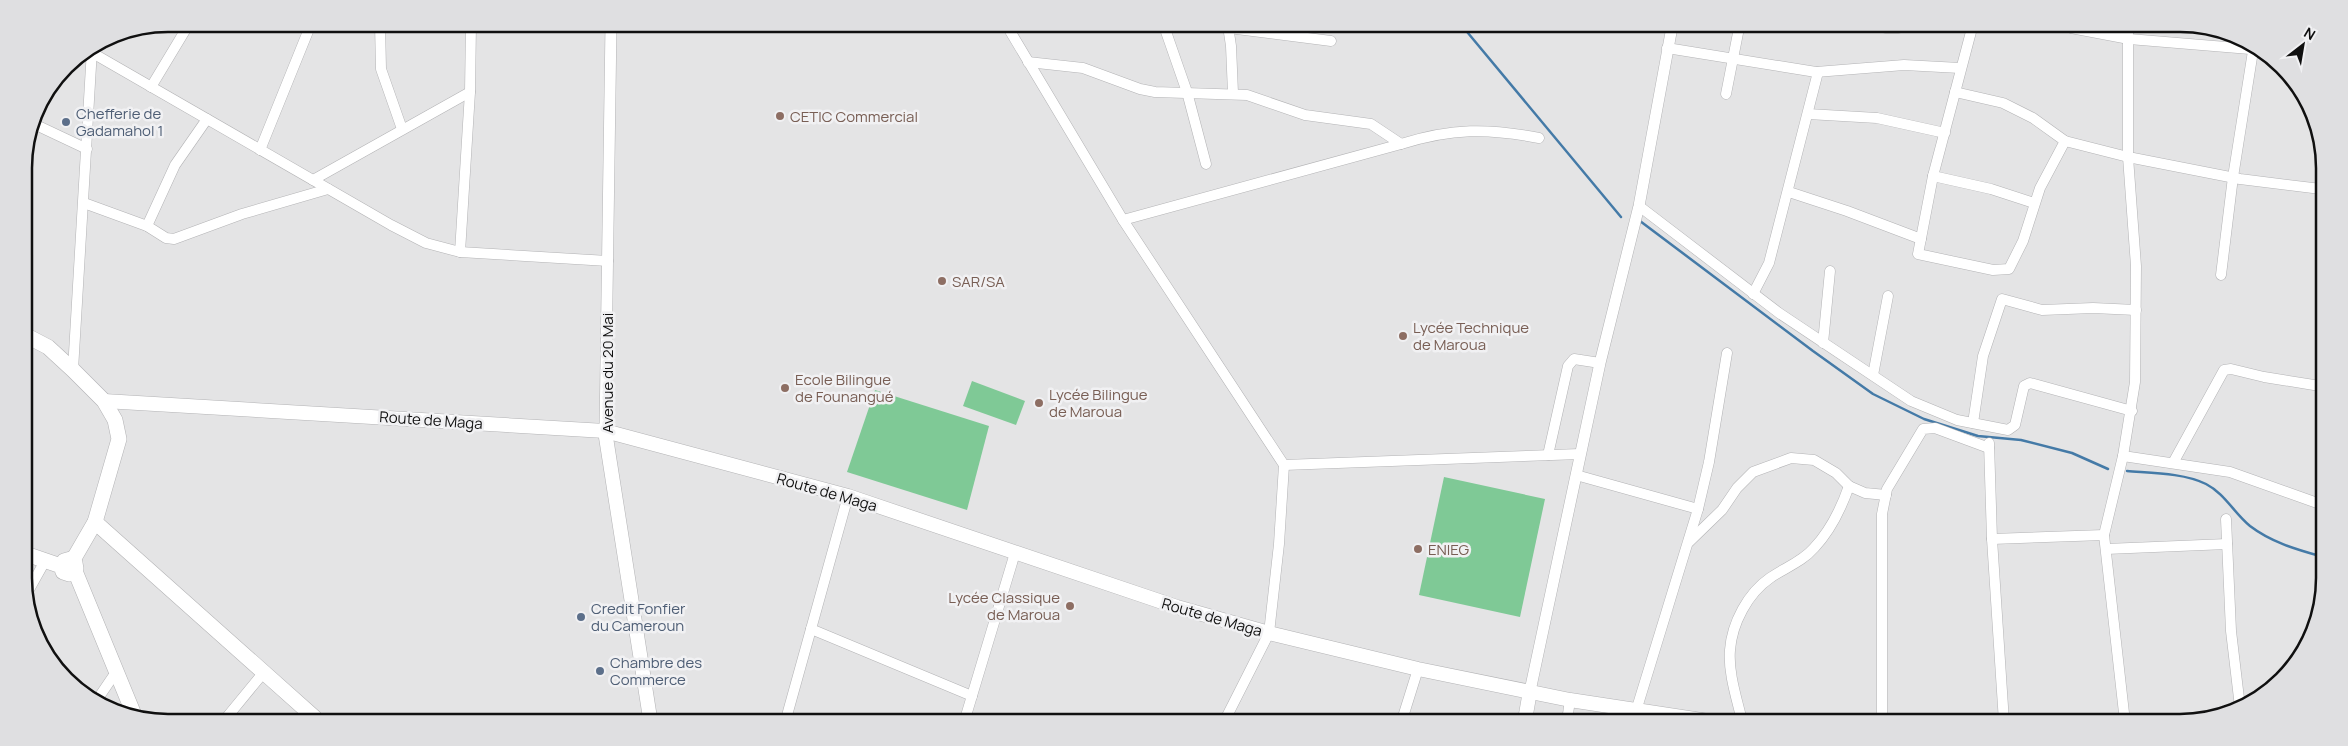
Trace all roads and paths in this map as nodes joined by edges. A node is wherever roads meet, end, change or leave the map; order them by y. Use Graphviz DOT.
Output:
graph roads {
  1 [pos="184,32"];
  2 [pos="308,32"];
  3 [pos="380,32"];
  4 [pos="471,32"];
  5 [pos="611,32"];
  6 [pos="1010,32"];
  7 [pos="1166,32"];
  8 [pos="1229,32"];
  9 [pos="1265,32"];
  10 [pos="1671,32"];
  11 [pos="1738,32"];
  12 [pos="1971,32"];
  13 [pos="2108,32"];
  14 [pos="2128,34"];
  15 [pos="1331,41"];
  16 [pos="1667,48"];
  17 [pos="2243,49"];
  18 [pos="96,54"];
  19 [pos="2251,54"];
  20 [pos="91,57"];
  21 [pos="1734,57"];
  22 [pos="1028,62"];
  23 [pos="1960,68"];
  24 [pos="1818,72"];
  25 [pos="151,87"];
  26 [pos="470,92"];
  27 [pos="1186,92"];
  28 [pos="1955,92"];
  29 [pos="1232,93"];
  30 [pos="1726,94"];
  31 [pos="1808,114"];
  32 [pos="207,119"];
  33 [pos="39,127"];
  34 [pos="402,129"];
  35 [pos="1944,133"];
  36 [pos="1539,138"];
  37 [pos="2065,141"];
  38 [pos="1401,144"];
  39 [pos="87,149"];
  40 [pos="260,150"];
  41 [pos="2128,157"];
  42 [pos="1206,164"];
  43 [pos="1933,176"];
  44 [pos="2233,177"];
  45 [pos="312,180"];
  46 [pos="2316,188"];
  47 [pos="328,189"];
  48 [pos="1789,192"];
  49 [pos="84,203"];
  50 [pos="2034,203"];
  51 [pos="1639,206"];
  52 [pos="1123,220"];
  53 [pos="147,226"];
  54 [pos="1921,239"];
  55 [pos="460,252"];
  56 [pos="608,261"];
  57 [pos="1830,271"];
  58 [pos="2221,275"];
  59 [pos="1753,294"];
  60 [pos="1888,296"];
  61 [pos="2136,310"];
  62 [pos="33,339"];
  63 [pos="1823,343"];
  64 [pos="1728,353"];
  65 [pos="1600,363"];
  66 [pos="73,370"];
  67 [pos="1873,375"];
  68 [pos="2316,385"];
  69 [pos="104,400"];
  70 [pos="2132,411"];
  71 [pos="1973,423"];
  72 [pos="605,431"];
  73 [pos="1580,454"];
  74 [pos="1548,455"];
  75 [pos="2123,456"];
  76 [pos="2173,463"];
  77 [pos="1284,464"];
  78 [pos="1576,475"];
  79 [pos="1850,486"];
  80 [pos="1886,494"];
  81 [pos="848,496"];
  82 [pos="2316,503"];
  83 [pos="1698,509"];
  84 [pos="2226,519"];
  85 [pos="95,522"];
  86 [pos="2104,535"];
  87 [pos="1992,539"];
  88 [pos="1688,543"];
  89 [pos="2227,544"];
  90 [pos="2106,550"];
  91 [pos="1015,554"];
  92 [pos="32,556"];
  93 [pos="45,561"];
  94 [pos="70,566"];
  95 [pos="33,583"];
  96 [pos="810,629"];
  97 [pos="1268,633"];
  98 [pos="1418,669"];
  99 [pos="116,672"];
  100 [pos="264,672"];
  101 [pos="1530,691"];
  102 [pos="101,695"];
  103 [pos="972,696"];
  104 [pos="2239,699"];
  105 [pos="1570,700"];
  106 [pos="130,708"];
  107 [pos="1636,711"];
  108 [pos="1228,713"];
  109 [pos="1404,713"];
  110 [pos="1526,713"];
  111 [pos="1568,713"];
  112 [pos="1643,713"];
  113 [pos="1741,713"];
  114 [pos="1882,713"];
  115 [pos="2003,713"];
  116 [pos="2124,713"];
  117 [pos="229,714"];
  118 [pos="310,714"];
  119 [pos="649,714"];
  120 [pos="787,714"];
  121 [pos="967,714"];
  1 -- 25 [label="street"];
  2 -- 40 [label="street"];
  3 -- 34 [label="street"];
  4 -- 26 [label="street"];
  5 -- 56 [label="street, Avenue du 20 Mai"];
  6 -- 22 [label="street"];
  7 -- 27 [label="street"];
  8 -- 29 [label="street"];
  9 -- 15 [label="street"];
  10 -- 16 [label="street"];
  11 -- 21 [label="street"];
  12 -- 23 [label="street"];
  13 -- 14 [label="street"];
  14 -- 17 [label="street"];
  14 -- 41 [label="street"];
  16 -- 21 [label="street"];
  16 -- 51 [label="street"];
  18 -- 25 [label="street"];
  19 -- 44 [label="street"];
  20 -- 39 [label="street"];
  21 -- 24 [label="street"];
  21 -- 30 [label="street"];
  22 -- 27 [label="street"];
  22 -- 52 [label="street"];
  23 -- 24 [label="street"];
  23 -- 28 [label="street"];
  24 -- 31 [label="street"];
  25 -- 32 [label="street"];
  26 -- 34 [label="street"];
  26 -- 55 [label="street"];
  27 -- 29 [label="street"];
  27 -- 42 [label="street"];
  28 -- 35 [label="street"];
  28 -- 37 [label="street"];
  29 -- 38 [label="street"];
  31 -- 35 [label="street"];
  31 -- 48 [label="street"];
  32 -- 40 [label="street"];
  32 -- 53 [label="street"];
  33 -- 39 [label="street"];
  34 -- 45 [label="street"];
  35 -- 43 [label="street"];
  36 -- 38 [label="street"];
  37 -- 41 [label="street"];
  37 -- 50 [label="street"];
  38 -- 52 [label="street"];
  39 -- 49 [label="street"];
  40 -- 45 [label="street"];
  41 -- 44 [label="street"];
  41 -- 61 [label="street"];
  43 -- 50 [label="street"];
  43 -- 54 [label="street"];
  44 -- 46 [label="street"];
  44 -- 58 [label="street"];
  45 -- 47 [label="street"];
  47 -- 53 [label="street"];
  47 -- 55 [label="street"];
  48 -- 54 [label="street"];
  48 -- 59 [label="street"];
  49 -- 53 [label="street"];
  49 -- 66 [label="street"];
  50 -- 54 [label="street"];
  51 -- 59 [label="street"];
  51 -- 65 [label="street"];
  52 -- 77 [label="street"];
  55 -- 56 [label="street"];
  56 -- 72 [label="street, Avenue du 20 Mai"];
  57 -- 63 [label="street"];
  59 -- 63 [label="street"];
  60 -- 67 [label="street"];
  61 -- 70 [label="street"];
  61 -- 71 [label="street"];
  62 -- 66 [label="main road"];
  63 -- 67 [label="street"];
  64 -- 83 [label="street"];
  65 -- 73 [label="street"];
  65 -- 74 [label="street"];
  66 -- 69 [label="main road"];
  67 -- 71 [label="street"];
  68 -- 76 [label="street"];
  69 -- 72 [label="main road, Route de Maga"];
  69 -- 85 [label="main road"];
  70 -- 71 [label="street"];
  70 -- 75 [label="street"];
  72 -- 81 [label="main road, Route de Maga"];
  72 -- 119 [label="main road, Avenue du 20 Mai"];
  73 -- 74 [label="street"];
  73 -- 78 [label="street"];
  74 -- 77 [label="street"];
  75 -- 76 [label="street"];
  75 -- 86 [label="street"];
  76 -- 82 [label="street"];
  77 -- 97 [label="street"];
  78 -- 83 [label="street"];
  78 -- 101 [label="street"];
  79 -- 80 [label="street"];
  79 -- 88 [label="street"];
  79 -- 113 [label="street"];
  80 -- 87 [label="street"];
  80 -- 114 [label="street"];
  81 -- 91 [label="main road, Route de Maga"];
  81 -- 96 [label="street"];
  83 -- 88 [label="street"];
  84 -- 89 [label="street"];
  85 -- 94 [label="main road"];
  85 -- 100 [label="main road"];
  86 -- 87 [label="street"];
  86 -- 90 [label="street"];
  87 -- 115 [label="street"];
  88 -- 107 [label="street"];
  89 -- 90 [label="street"];
  89 -- 104 [label="street"];
  90 -- 116 [label="street"];
  91 -- 97 [label="main road, Route de Maga"];
  91 -- 103 [label="street"];
  92 -- 93 [label="main road"];
  93 -- 94 [label="main road"];
  93 -- 95 [label="street"];
  94 -- 99 [label="main road"];
  96 -- 103 [label="street"];
  96 -- 120 [label="street"];
  97 -- 98 [label="main road, Route de Maga"];
  97 -- 108 [label="street"];
  98 -- 101 [label="main road, Route de Maga"];
  98 -- 109 [label="street"];
  99 -- 102 [label="street"];
  99 -- 106 [label="main road"];
  100 -- 117 [label="street"];
  100 -- 118 [label="main road"];
  101 -- 105 [label="main road, Route de Maga"];
  101 -- 110 [label="main road"];
  103 -- 121 [label="street"];
  105 -- 107 [label="main road, Route de Maga"];
  105 -- 111 [label="street"];
  107 -- 112 [label="main road, Route de Maga"];
}
